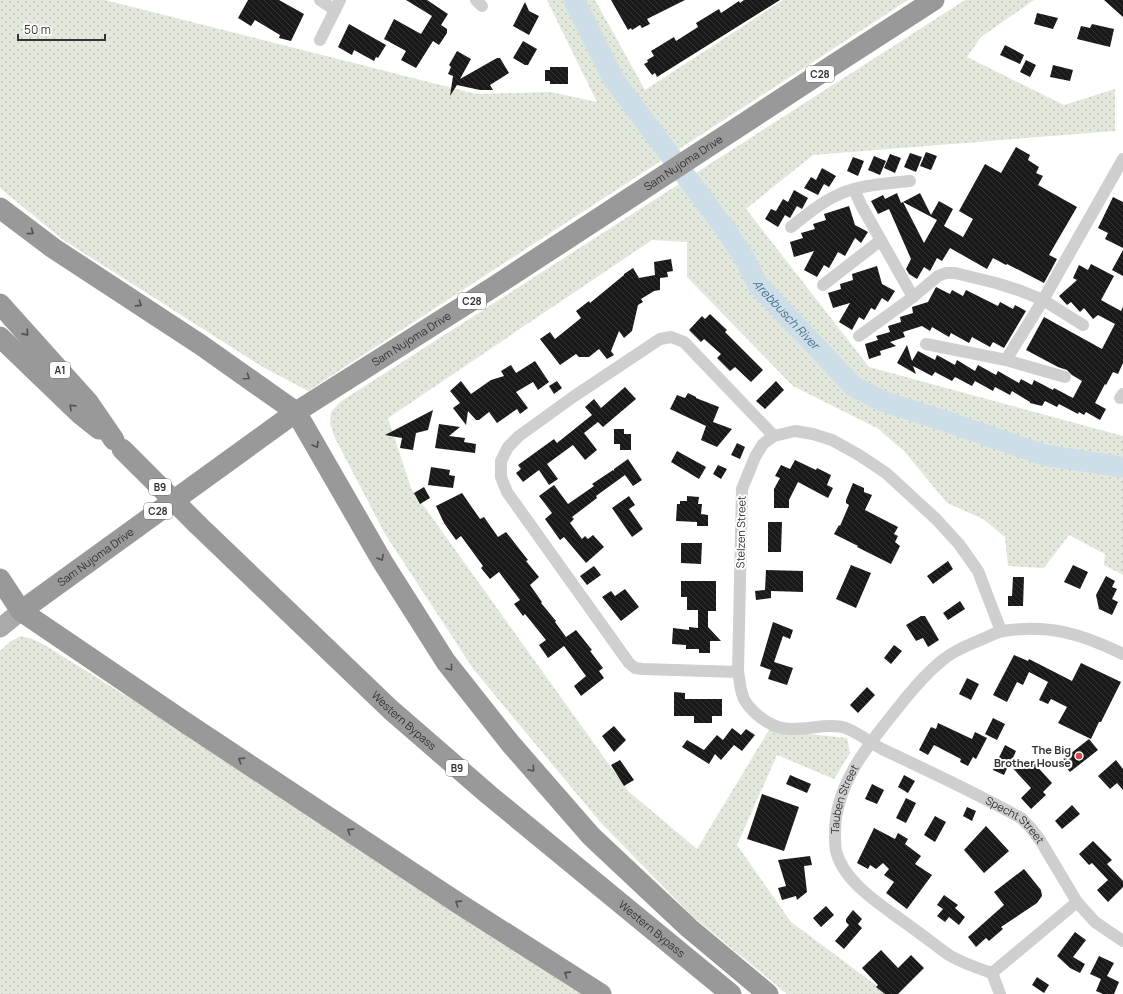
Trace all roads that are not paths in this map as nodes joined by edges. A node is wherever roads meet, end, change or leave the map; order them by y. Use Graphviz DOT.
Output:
graph roads {
  1 [pos="320,0"];
  2 [pos="934,0"];
  3 [pos="337,5"];
  4 [pos="320,40"];
  5 [pos="1123,159"];
  6 [pos="910,181"];
  7 [pos="854,189"];
  8 [pos="0,208"];
  9 [pos="790,227"];
  10 [pos="881,240"];
  11 [pos="823,285"];
  12 [pos="913,296"];
  13 [pos="1043,300"];
  14 [pos="0,304"];
  15 [pos="1083,324"];
  16 [pos="859,336"];
  17 [pos="0,337"];
  18 [pos="926,344"];
  19 [pos="1006,360"];
  20 [pos="1064,377"];
  21 [pos="296,412"];
  22 [pos="774,436"];
  23 [pos="118,444"];
  24 [pos="0,579"];
  25 [pos="21,611"];
  26 [pos="0,628"];
  27 [pos="1001,631"];
  28 [pos="1123,654"];
  29 [pos="738,672"];
  30 [pos="870,742"];
  31 [pos="1077,902"];
  32 [pos="1123,941"];
  33 [pos="992,973"];
  34 [pos="601,994"];
  35 [pos="731,994"];
  36 [pos="768,994"];
  37 [pos="1000,994"];
  1 -- 3 [label="street"];
  2 -- 21 [label="highway, Sam Nujoma Drive / C28"];
  3 -- 4 [label="street"];
  5 -- 13 [label="street"];
  6 -- 7 [label="street"];
  7 -- 9 [label="street"];
  7 -- 10 [label="street"];
  8 -- 21 [label="highway, one-way"];
  10 -- 11 [label="street"];
  10 -- 12 [label="street"];
  12 -- 13 [label="street"];
  12 -- 16 [label="street"];
  13 -- 15 [label="street"];
  13 -- 19 [label="street"];
  14 -- 23 [label="highway, Western Bypass / A1, one-way"];
  23 -- 17 [label="highway, Western Bypass / A1, one-way"];
  18 -- 19 [label="street"];
  19 -- 20 [label="street"];
  21 -- 25 [label="highway, Sam Nujoma Drive / C28"];
  21 -- 36 [label="highway, one-way"];
  22 -- 27 [label="street, Stelzen Street"];
  22 -- 29 [label="street, Stelzen Street"];
  22 -- 29 [label="street"];
  23 -- 35 [label="highway, Western Bypass / B9, bridge"];
  24 -- 25 [label="highway"];
  25 -- 26 [label="main road, Sam Nujoma Drive / C28"];
  34 -- 25 [label="highway, one-way"];
  27 -- 28 [label="street, Tauben Street"];
  27 -- 30 [label="street, Tauben Street"];
  29 -- 30 [label="street, Stelzen Street"];
  30 -- 31 [label="street, Specht Street"];
  30 -- 33 [label="street, Tauben Street"];
  31 -- 32 [label="street, Specht Street"];
  31 -- 33 [label="street"];
  33 -- 37 [label="street"];
}
